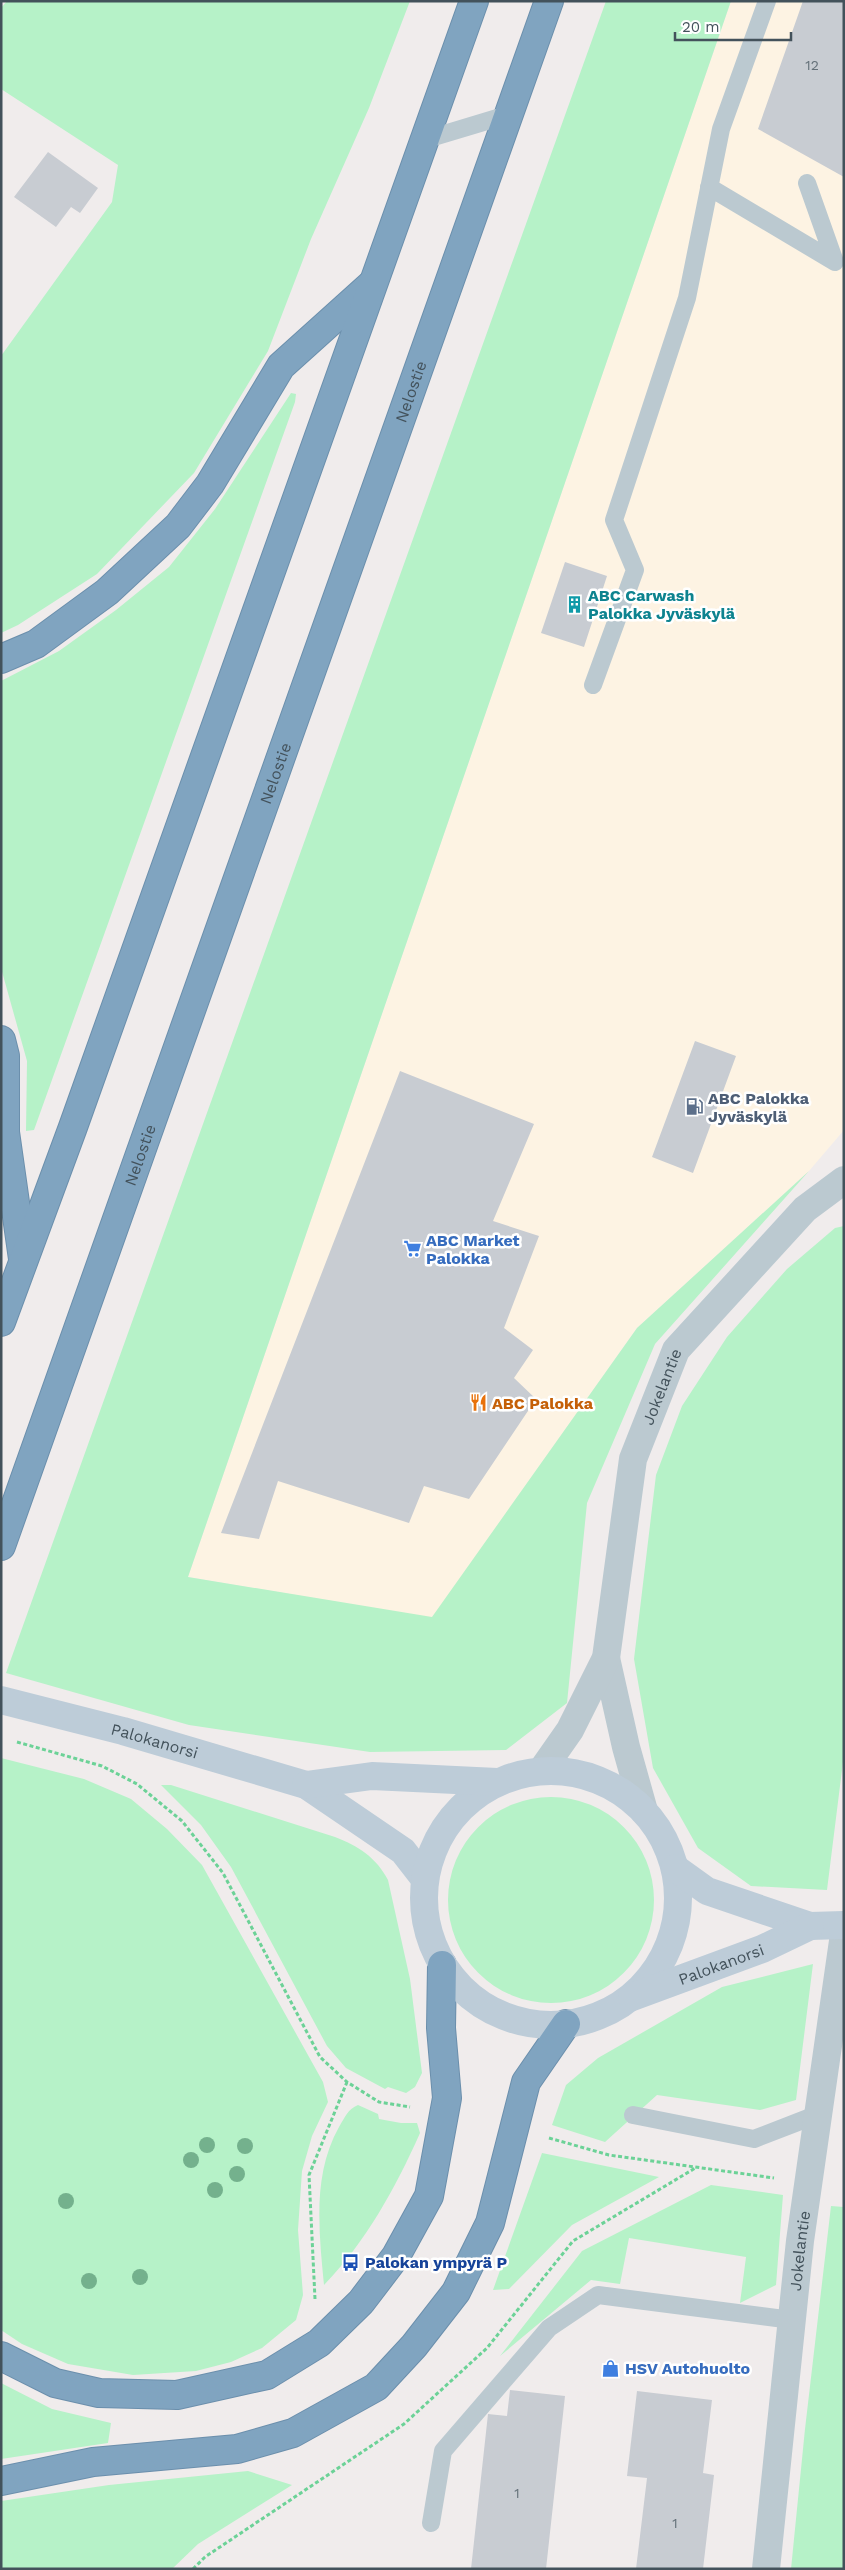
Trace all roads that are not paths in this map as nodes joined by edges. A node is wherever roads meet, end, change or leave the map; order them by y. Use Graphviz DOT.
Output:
graph roads {
  1 [pos="474,1"];
  2 [pos="549,1"];
  3 [pos="767,1"];
  4 [pos="510,114"];
  5 [pos="424,140"];
  6 [pos="807,183"];
  7 [pos="709,188"];
  8 [pos="372,284"];
  9 [pos="1,659"];
  10 [pos="593,685"];
  11 [pos="1,1040"];
  12 [pos="844,1180"];
  13 [pos="23,1261"];
  14 [pos="1,1322"];
  15 [pos="1,1546"];
  16 [pos="606,1658"];
  17 [pos="1,1700"];
  18 [pos="542,1770"];
  19 [pos="497,1782"];
  20 [pos="306,1785"];
  21 [pos="644,1811"];
  22 [pos="675,1868"];
  23 [pos="424,1878"];
  24 [pos="844,1925"];
  25 [pos="810,1926"];
  26 [pos="844,1934"];
  27 [pos="442,1965"];
  28 [pos="630,1998"];
  29 [pos="566,2024"];
  30 [pos="633,2115"];
  31 [pos="816,2115"];
  32 [pos="792,2320"];
  33 [pos="1,2356"];
  34 [pos="1,2481"];
  35 [pos="431,2523"];
  36 [pos="766,2569"];
  1 -- 5 [label="highway"];
  2 -- 4 [label="highway, Nelostie"];
  3 -- 7 [label="lane"];
  4 -- 5 [label="lane"];
  4 -- 15 [label="highway, Nelostie"];
  5 -- 8 [label="highway"];
  6 -- 7 [label="lane"];
  7 -- 10 [label="lane"];
  8 -- 9 [label="highway"];
  8 -- 13 [label="highway"];
  11 -- 13 [label="highway"];
  12 -- 16 [label="street, Jokelantie"];
  13 -- 14 [label="highway"];
  16 -- 18 [label="street, Jokelantie"];
  16 -- 21 [label="street, Jokelantie"];
  17 -- 20 [label="main road, Palokanorsi"];
  18 -- 19 [label="main road"];
  18 -- 21 [label="main road"];
  19 -- 20 [label="main road, Palokanorsi"];
  19 -- 23 [label="main road"];
  20 -- 23 [label="main road, Palokanorsi"];
  21 -- 22 [label="main road"];
  22 -- 25 [label="main road, Palokanorsi"];
  22 -- 28 [label="main road"];
  23 -- 27 [label="main road"];
  24 -- 25 [label="main road, Palokanorsi"];
  25 -- 28 [label="main road, Palokanorsi"];
  26 -- 31 [label="street, Jokelantie"];
  27 -- 29 [label="main road"];
  27 -- 33 [label="highway"];
  28 -- 29 [label="main road"];
  29 -- 34 [label="highway"];
  30 -- 31 [label="lane"];
  31 -- 32 [label="street, Jokelantie"];
  32 -- 35 [label="lane"];
  32 -- 36 [label="street, Jokelantie"];
}
